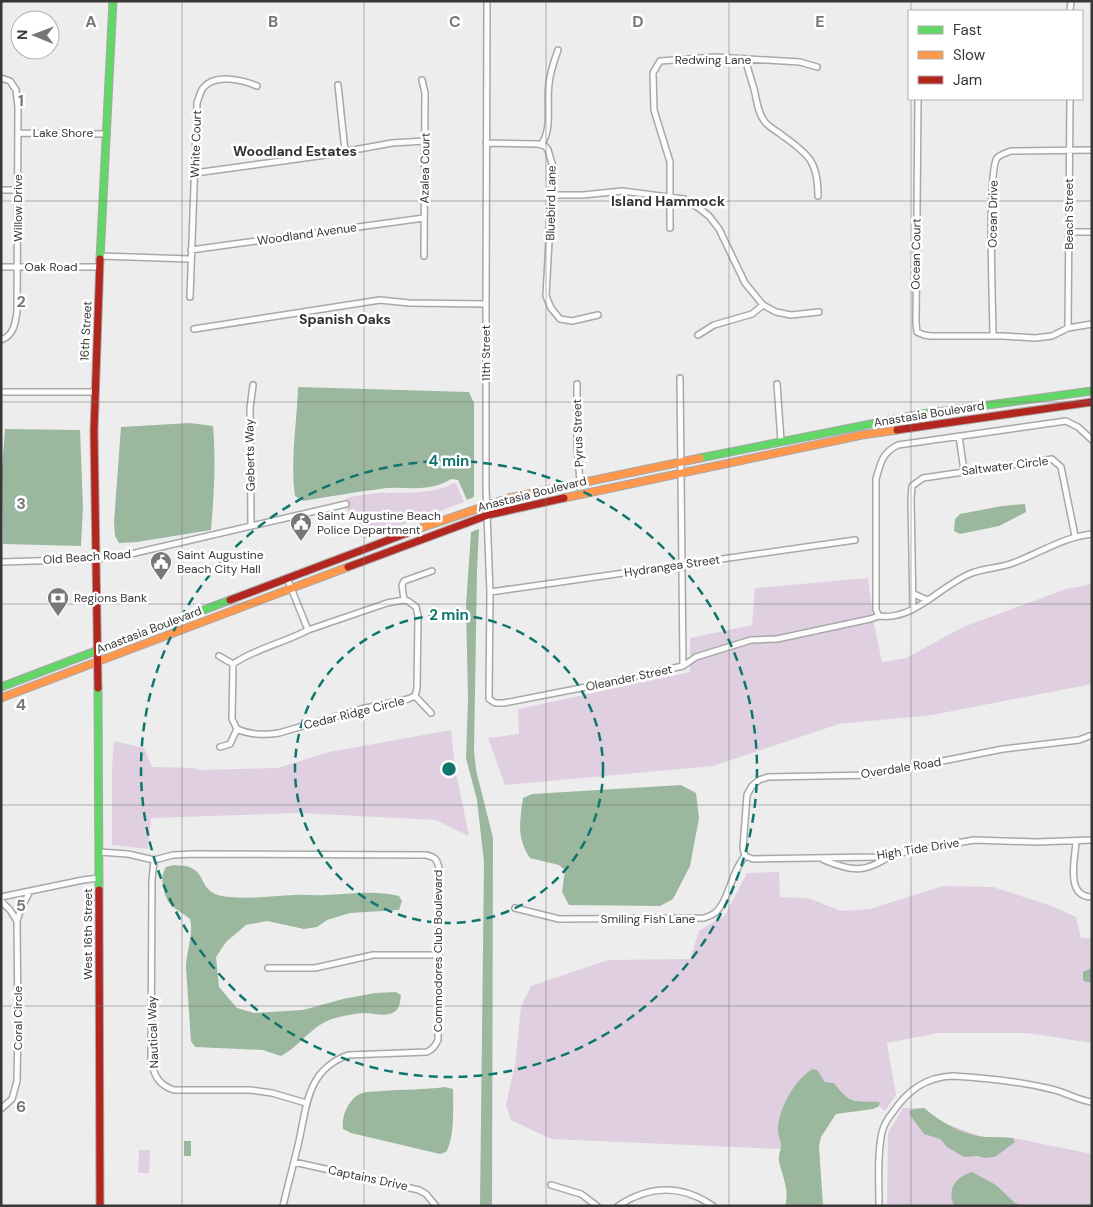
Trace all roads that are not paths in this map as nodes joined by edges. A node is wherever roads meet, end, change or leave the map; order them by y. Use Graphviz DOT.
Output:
graph roads {
  1 [pos="113,1"];
  2 [pos="487,1"];
  3 [pos="558,50"];
  4 [pos="744,59"];
  5 [pos="817,67"];
  6 [pos="1,78"];
  7 [pos="422,80"];
  8 [pos="338,85"];
  9 [pos="257,86"];
  10 [pos="918,100"];
  11 [pos="1070,100"];
  12 [pos="19,133"];
  13 [pos="106,134"];
  14 [pos="425,141"];
  15 [pos="486,143"];
  16 [pos="541,145"];
  17 [pos="1070,150"];
  18 [pos="1092,150"];
  19 [pos="345,151"];
  20 [pos="195,173"];
  21 [pos="1,190"];
  22 [pos="18,190"];
  23 [pos="552,195"];
  24 [pos="818,196"];
  25 [pos="669,197"];
  26 [pos="424,218"];
  27 [pos="670,228"];
  28 [pos="1069,232"];
  29 [pos="1092,232"];
  30 [pos="191,250"];
  31 [pos="101,256"];
  32 [pos="424,256"];
  33 [pos="190,259"];
  34 [pos="1,267"];
  35 [pos="17,267"];
  36 [pos="100,267"];
  37 [pos="190,297"];
  38 [pos="486,304"];
  39 [pos="763,304"];
  40 [pos="819,312"];
  41 [pos="598,315"];
  42 [pos="1092,324"];
  43 [pos="1068,328"];
  44 [pos="194,329"];
  45 [pos="698,335"];
  46 [pos="993,336"];
  47 [pos="1,340"];
  48 [pos="680,378"];
  49 [pos="576,384"];
  50 [pos="777,384"];
  51 [pos="253,386"];
  52 [pos="1092,391"];
  53 [pos="1,392"];
  54 [pos="95,392"];
  55 [pos="1092,402"];
  56 [pos="959,436"];
  57 [pos="1092,440"];
  58 [pos="781,441"];
  59 [pos="681,462"];
  60 [pos="964,471"];
  61 [pos="681,473"];
  62 [pos="580,482"];
  63 [pos="346,504"];
  64 [pos="487,504"];
  65 [pos="488,515"];
  66 [pos="251,525"];
  67 [pos="1092,534"];
  68 [pos="1075,536"];
  69 [pos="855,540"];
  70 [pos="96,559"];
  71 [pos="1,562"];
  72 [pos="681,565"];
  73 [pos="432,571"];
  74 [pos="287,578"];
  75 [pos="291,588"];
  76 [pos="490,592"];
  77 [pos="914,594"];
  78 [pos="404,600"];
  79 [pos="927,600"];
  80 [pos="913,609"];
  81 [pos="879,616"];
  82 [pos="308,630"];
  83 [pos="98,650"];
  84 [pos="218,656"];
  85 [pos="98,662"];
  86 [pos="233,664"];
  87 [pos="682,666"];
  88 [pos="1,687"];
  89 [pos="415,696"];
  90 [pos="1,698"];
  91 [pos="493,702"];
  92 [pos="430,713"];
  93 [pos="237,729"];
  94 [pos="1092,735"];
  95 [pos="220,747"];
  96 [pos="1092,840"];
  97 [pos="1076,842"];
  98 [pos="99,852"];
  99 [pos="894,854"];
  100 [pos="746,856"];
  101 [pos="821,859"];
  102 [pos="154,860"];
  103 [pos="99,878"];
  104 [pos="30,891"];
  105 [pos="1,897"];
  106 [pos="1092,897"];
  107 [pos="1,901"];
  108 [pos="516,908"];
  109 [pos="17,921"];
  110 [pos="438,955"];
  111 [pos="268,968"];
  112 [pos="1092,1102"];
  113 [pos="306,1103"];
  114 [pos="1,1109"];
  115 [pos="294,1162"];
  116 [pos="550,1185"];
  117 [pos="100,1206"];
  118 [pos="283,1206"];
  119 [pos="436,1206"];
  120 [pos="597,1206"];
  121 [pos="618,1206"];
  122 [pos="713,1206"];
  123 [pos="879,1206"];
  1 -- 13 [label="main road, 16th Street"];
  2 -- 15 [label="street, 11th Street"];
  3 -- 16 [label="street"];
  4 -- 5 [label="street, Redwing Lane"];
  4 -- 24 [label="street"];
  4 -- 25 [label="street, Redwing Lane"];
  6 -- 12 [label="street, Willow Drive"];
  7 -- 14 [label="street, Azalea Court"];
  8 -- 19 [label="street"];
  9 -- 20 [label="street, White Court"];
  10 -- 46 [label="street, Ocean Court"];
  11 -- 17 [label="street, Beach Street"];
  12 -- 13 [label="street, Lake Shore"];
  12 -- 22 [label="street, Willow Drive"];
  13 -- 31 [label="main road, 16th Street"];
  14 -- 19 [label="street"];
  14 -- 26 [label="street, Azalea Court"];
  15 -- 16 [label="street"];
  15 -- 38 [label="street, 11th Street"];
  16 -- 23 [label="street, Bluebird Lane"];
  17 -- 18 [label="street, Ocean Drive"];
  17 -- 28 [label="street, Beach Street"];
  17 -- 46 [label="street, Ocean Drive"];
  19 -- 20 [label="street"];
  20 -- 30 [label="street, White Court"];
  21 -- 22 [label="street"];
  22 -- 35 [label="street, Willow Drive"];
  23 -- 25 [label="street"];
  23 -- 41 [label="street, Bluebird Lane"];
  25 -- 27 [label="street, Redwing Lane"];
  25 -- 39 [label="street"];
  26 -- 30 [label="street, Woodland Avenue"];
  26 -- 32 [label="street, Azalea Court"];
  28 -- 29 [label="street"];
  28 -- 43 [label="street, Beach Street"];
  30 -- 33 [label="street, White Court"];
  31 -- 33 [label="street"];
  31 -- 36 [label="main road, 16th Street"];
  33 -- 37 [label="street, White Court"];
  34 -- 35 [label="street, Oak Road"];
  35 -- 36 [label="street, Oak Road"];
  35 -- 47 [label="street, Willow Drive"];
  36 -- 54 [label="main road, 16th Street"];
  38 -- 44 [label="street"];
  38 -- 64 [label="street, 11th Street"];
  39 -- 40 [label="street"];
  39 -- 45 [label="street"];
  42 -- 43 [label="street"];
  43 -- 46 [label="street"];
  48 -- 59 [label="street"];
  49 -- 62 [label="street, Pyrus Street"];
  50 -- 58 [label="street"];
  51 -- 66 [label="street, Geberts Way"];
  52 -- 58 [label="main road, Anastasia Boulevard"];
  53 -- 54 [label="street"];
  54 -- 70 [label="main road, 16th Street"];
  55 -- 61 [label="main road, Anastasia Boulevard"];
  56 -- 57 [label="street"];
  56 -- 60 [label="street"];
  56 -- 81 [label="street"];
  58 -- 59 [label="main road, Anastasia Boulevard"];
  59 -- 61 [label="street"];
  59 -- 62 [label="main road, Anastasia Boulevard"];
  60 -- 68 [label="street, Saltwater Circle"];
  60 -- 77 [label="street, Saltwater Circle"];
  61 -- 65 [label="main road, Anastasia Boulevard"];
  61 -- 72 [label="street"];
  62 -- 64 [label="main road, Anastasia Boulevard"];
  63 -- 66 [label="street, Old Beach Road"];
  64 -- 65 [label="street, 11th Street"];
  64 -- 74 [label="main road, Anastasia Boulevard"];
  65 -- 75 [label="main road, Anastasia Boulevard"];
  65 -- 76 [label="street, 11th Street"];
  66 -- 70 [label="street, Old Beach Road"];
  67 -- 68 [label="street"];
  68 -- 79 [label="street"];
  69 -- 72 [label="street, Hydrangea Street"];
  70 -- 71 [label="street, Old Beach Road"];
  70 -- 83 [label="main road, 16th Street"];
  72 -- 76 [label="street, Hydrangea Street"];
  72 -- 87 [label="street"];
  73 -- 78 [label="street"];
  74 -- 75 [label="street"];
  74 -- 83 [label="main road, Anastasia Boulevard"];
  75 -- 82 [label="street"];
  75 -- 85 [label="main road, Anastasia Boulevard"];
  76 -- 91 [label="street, 11th Street"];
  77 -- 79 [label="street"];
  77 -- 80 [label="street, Saltwater Circle"];
  78 -- 82 [label="street"];
  78 -- 89 [label="street, Cedar Ridge Circle"];
  79 -- 80 [label="street"];
  80 -- 81 [label="street"];
  81 -- 87 [label="street, Oleander Street"];
  82 -- 86 [label="street"];
  83 -- 85 [label="main road, 16th Street"];
  83 -- 88 [label="main road, Anastasia Boulevard"];
  84 -- 86 [label="street"];
  85 -- 90 [label="main road, Anastasia Boulevard"];
  85 -- 98 [label="main road, West 16th Street"];
  86 -- 93 [label="street"];
  87 -- 91 [label="street, Oleander Street"];
  89 -- 92 [label="street"];
  89 -- 93 [label="street, Cedar Ridge Circle"];
  93 -- 95 [label="street"];
  94 -- 100 [label="street, Overdale Road"];
  96 -- 97 [label="street, High Tide Drive"];
  97 -- 99 [label="street, High Tide Drive"];
  97 -- 106 [label="street"];
  98 -- 102 [label="street, Commodores Club Boulevard"];
  98 -- 103 [label="main road, West 16th Street"];
  99 -- 101 [label="street, High Tide Drive"];
  99 -- 101 [label="street"];
  100 -- 101 [label="street, High Tide Drive"];
  100 -- 108 [label="street, Smiling Fish Lane"];
  102 -- 110 [label="street, Commodores Club Boulevard"];
  102 -- 113 [label="street, Nautical Way"];
  103 -- 104 [label="street"];
  103 -- 117 [label="main road, West 16th Street"];
  104 -- 105 [label="street"];
  104 -- 109 [label="street, Coral Circle"];
  107 -- 109 [label="street"];
  109 -- 114 [label="street, Coral Circle"];
  110 -- 111 [label="street"];
  110 -- 113 [label="street, Commodores Club Boulevard"];
  112 -- 123 [label="street"];
  113 -- 115 [label="street, Commodores Club Boulevard"];
  115 -- 118 [label="street, Commodores Club Boulevard"];
  115 -- 119 [label="street, Captains Drive"];
  116 -- 120 [label="street"];
  121 -- 122 [label="street"];
}
